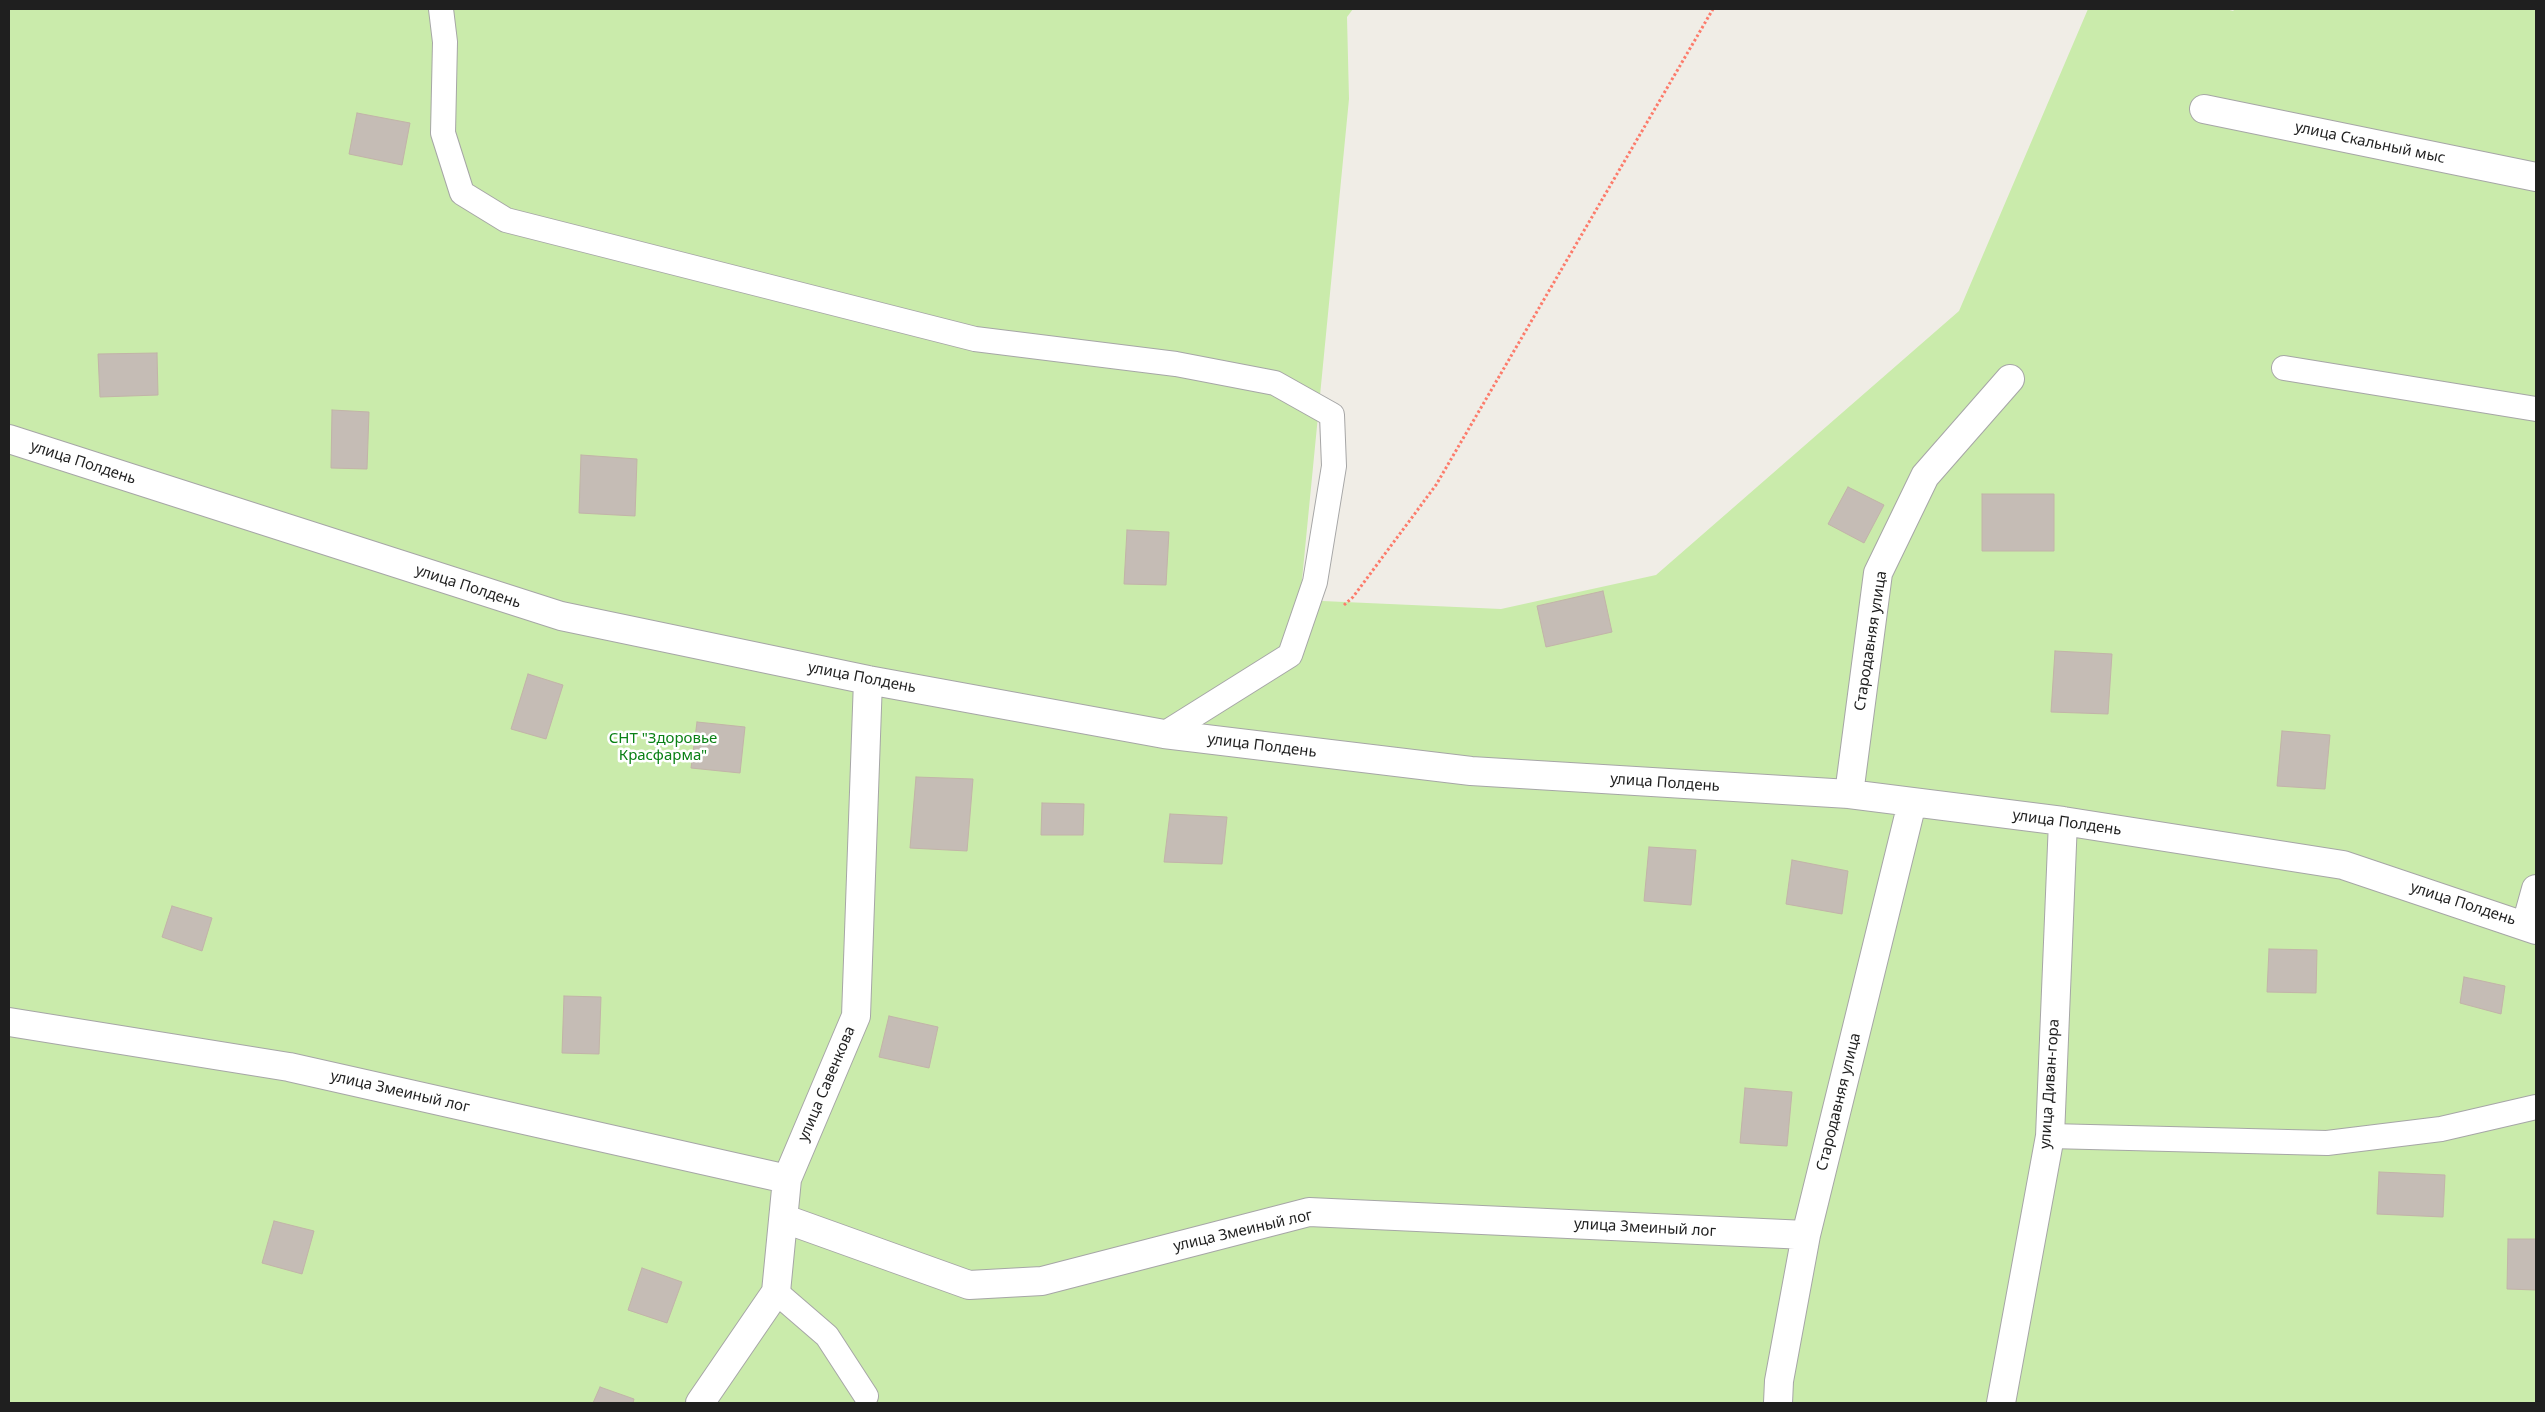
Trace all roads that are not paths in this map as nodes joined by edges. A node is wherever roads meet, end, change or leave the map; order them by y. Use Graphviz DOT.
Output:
graph roads {
  1 [pos="441,9"];
  2 [pos="2204,109"];
  3 [pos="2536,177"];
  4 [pos="2284,368"];
  5 [pos="2010,379"];
  6 [pos="2536,409"];
  7 [pos="9,439"];
  8 [pos="868,680"];
  9 [pos="1164,734"];
  10 [pos="1849,794"];
  11 [pos="1912,803"];
  12 [pos="2063,821"];
  13 [pos="2536,889"];
  14 [pos="2531,927"];
  15 [pos="9,1022"];
  16 [pos="2536,1106"];
  17 [pos="2050,1136"];
  18 [pos="787,1179"];
  19 [pos="785,1219"];
  20 [pos="1806,1235"];
  21 [pos="776,1292"];
  22 [pos="866,1396"];
  23 [pos="700,1403"];
  24 [pos="1778,1403"];
  25 [pos="2001,1403"];
  1 -- 9 [label="lane"];
  2 -- 3 [label="street, улица Скальный мыс"];
  4 -- 6 [label="lane"];
  5 -- 10 [label="street, Стародавняя улица"];
  7 -- 8 [label="street, улица Полдень"];
  8 -- 9 [label="street, улица Полдень"];
  8 -- 18 [label="street, улица Савенкова"];
  9 -- 10 [label="street, улица Полдень"];
  10 -- 11 [label="street, улица Полдень"];
  11 -- 12 [label="street, улица Полдень"];
  11 -- 20 [label="street, Стародавняя улица"];
  12 -- 14 [label="street, улица Полдень"];
  12 -- 17 [label="street, улица Диван-гора"];
  13 -- 14 [label="street"];
  15 -- 18 [label="street, улица Змеиный лог"];
  16 -- 17 [label="lane"];
  17 -- 25 [label="street, улица Диван-гора"];
  18 -- 19 [label="street, улица Савенкова"];
  19 -- 20 [label="street, улица Змеиный лог"];
  19 -- 21 [label="street, улица Савенкова"];
  20 -- 24 [label="street, Стародавняя улица"];
  21 -- 22 [label="lane"];
  21 -- 23 [label="street, улица Савенкова"];
}
